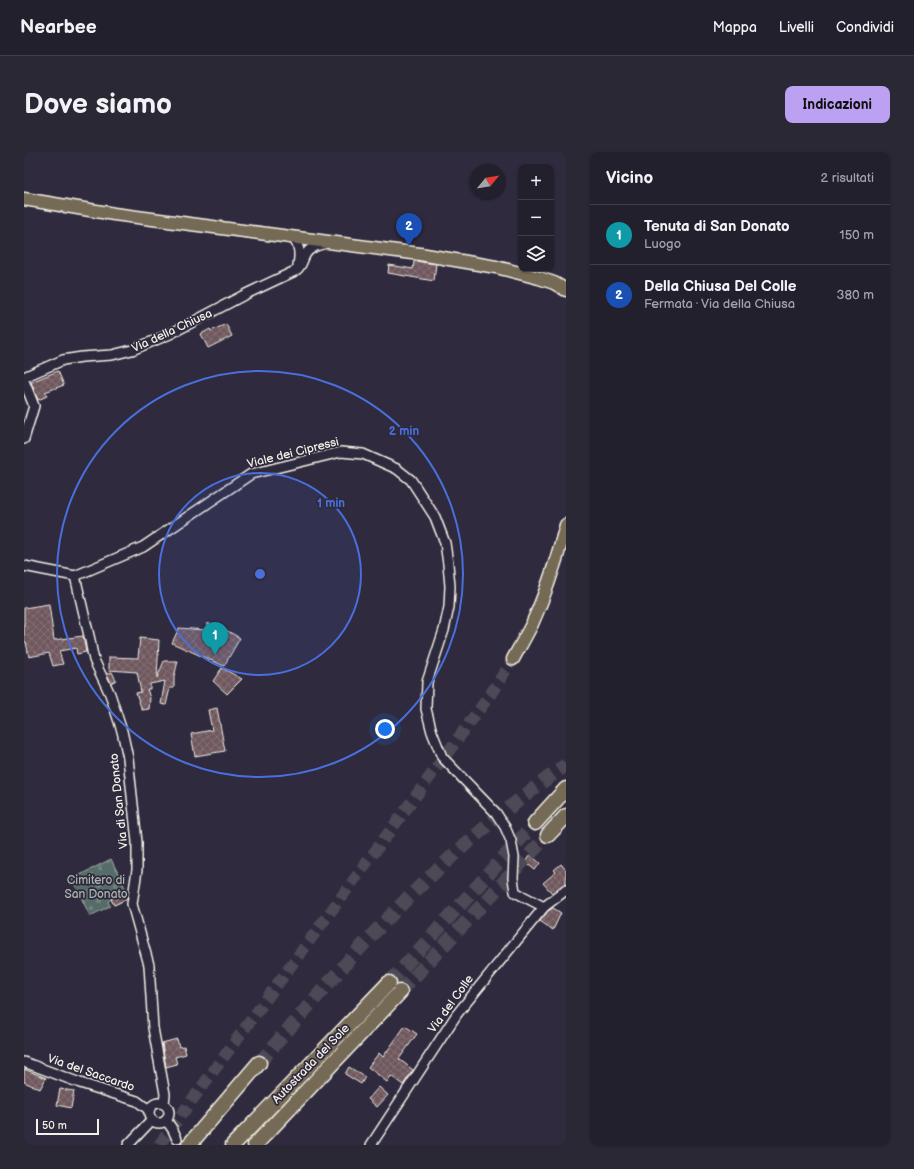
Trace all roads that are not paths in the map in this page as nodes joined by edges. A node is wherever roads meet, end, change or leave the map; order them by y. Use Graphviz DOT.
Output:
graph roads {
  1 [pos="24,199"];
  2 [pos="291,237"];
  3 [pos="330,243"];
  4 [pos="291,273"];
  5 [pos="560,283"];
  6 [pos="566,290"];
  7 [pos="24,377"];
  8 [pos="24,381"];
  9 [pos="24,439"];
  10 [pos="566,526"];
  11 [pos="24,566"];
  12 [pos="75,576"];
  13 [pos="513,659"];
  14 [pos="566,789"];
  15 [pos="566,816"];
  16 [pos="535,823"];
  17 [pos="548,835"];
  18 [pos="566,890"];
  19 [pos="544,907"];
  20 [pos="388,983"];
  21 [pos="400,992"];
  22 [pos="24,1062"];
  23 [pos="259,1063"];
  24 [pos="164,1104"];
  25 [pos="149,1110"];
  26 [pos="152,1120"];
  27 [pos="166,1120"];
  28 [pos="183,1142"];
  29 [pos="128,1145"];
  30 [pos="233,1145"];
  31 [pos="255,1145"];
  32 [pos="371,1145"];
  1 -- 2 [label="main road"];
  2 -- 3 [label="main road"];
  2 -- 4 [label="street"];
  3 -- 4 [label="street, Via della Chiusa"];
  3 -- 5 [label="main road, Via della Chiusa"];
  4 -- 7 [label="street, Via della Chiusa"];
  5 -- 6 [label="main road, Via della Chiusa"];
  8 -- 9 [label="street"];
  10 -- 13 [label="main road"];
  11 -- 12 [label="street"];
  12 -- 19 [label="street, Viale dei Cipressi"];
  12 -- 24 [label="street, Via di San Donato"];
  14 -- 16 [label="highway"];
  15 -- 17 [label="highway"];
  18 -- 19 [label="street, Via del Colle"];
  19 -- 32 [label="street, Via del Colle"];
  20 -- 30 [label="highway, Autostrada del Sole"];
  21 -- 31 [label="highway, Autostrada del Sole"];
  22 -- 25 [label="street, Via del Saccardo"];
  23 -- 28 [label="highway"];
  24 -- 25 [label="street"];
  24 -- 27 [label="street"];
  25 -- 26 [label="street"];
  26 -- 27 [label="street"];
  26 -- 29 [label="street"];
  27 -- 28 [label="street"];
}
